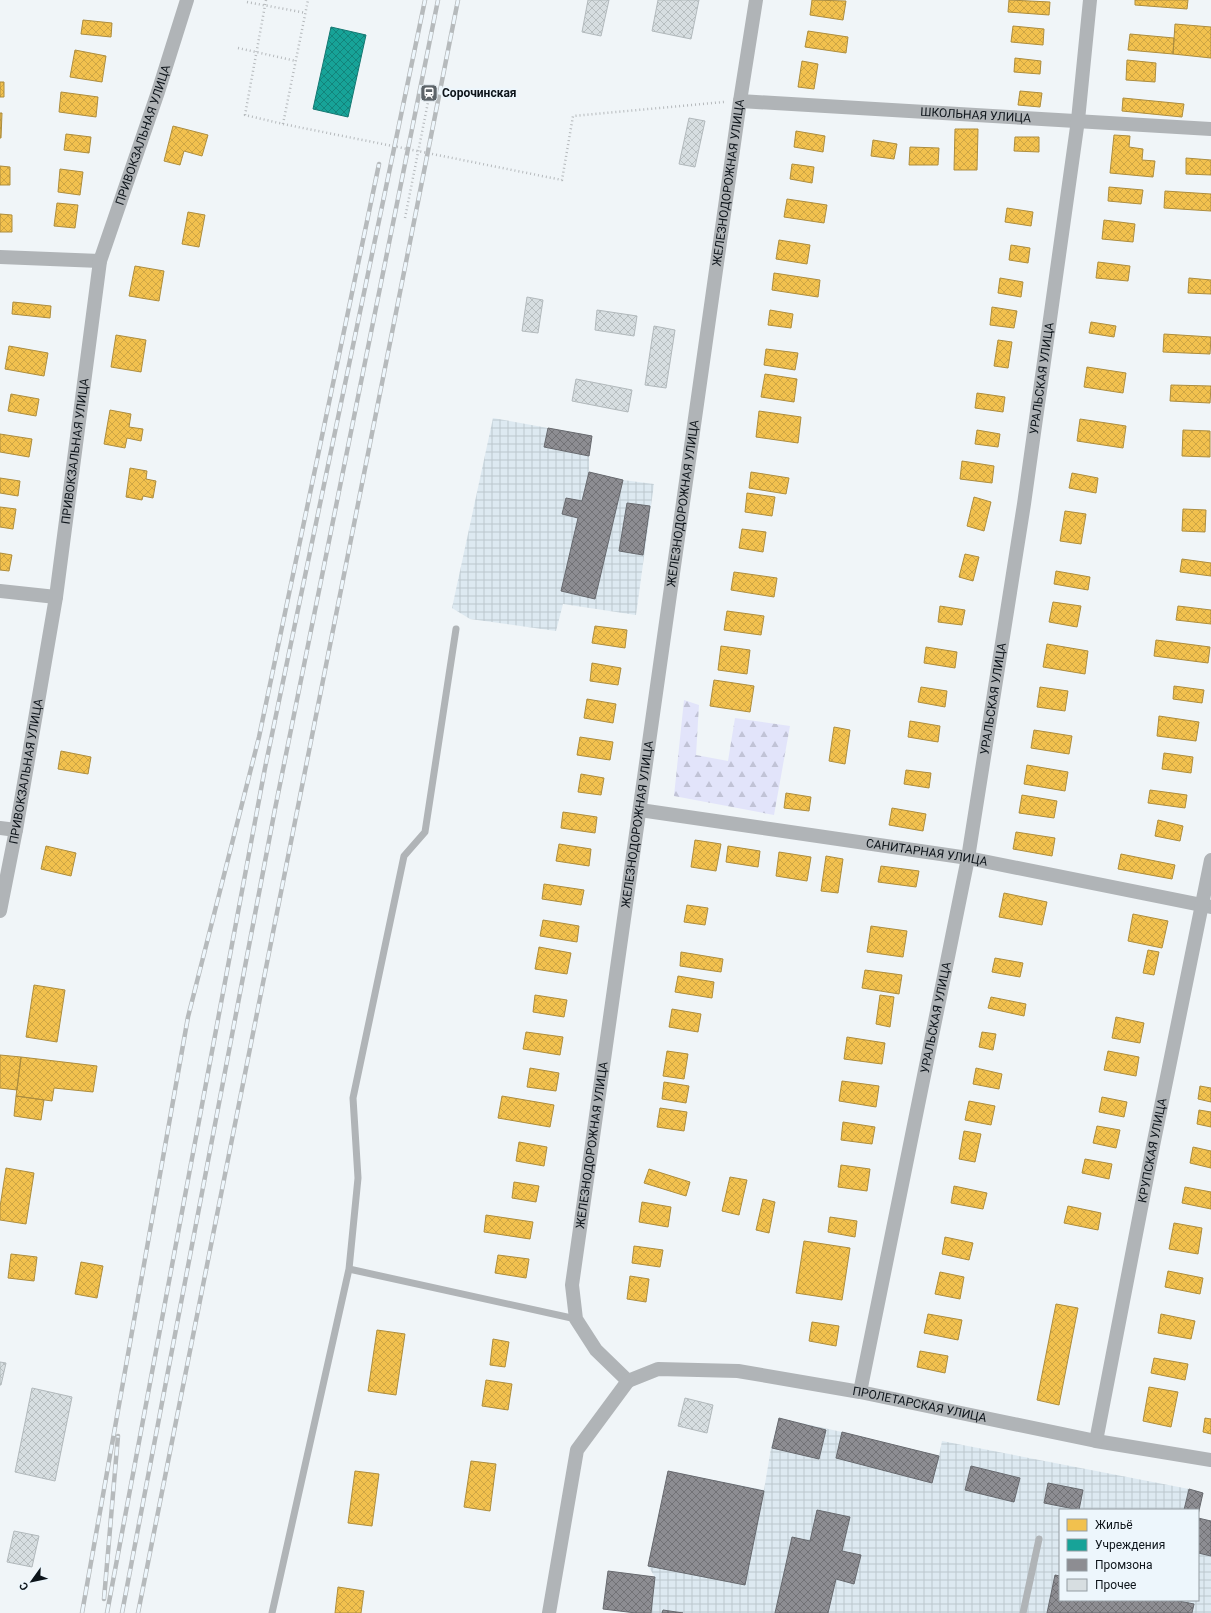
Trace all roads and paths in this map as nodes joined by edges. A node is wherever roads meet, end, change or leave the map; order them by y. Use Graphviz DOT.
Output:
graph roads {
  1 [pos="186,0"];
  2 [pos="266,0"];
  3 [pos="308,0"];
  4 [pos="756,0"];
  5 [pos="1090,0"];
  6 [pos="247,2"];
  7 [pos="265,6"];
  8 [pos="306,13"];
  9 [pos="238,48"];
  10 [pos="256,52"];
  11 [pos="296,61"];
  12 [pos="430,92"];
  13 [pos="740,101"];
  14 [pos="1078,120"];
  15 [pos="283,124"];
  16 [pos="1211,129"];
  17 [pos="419,152"];
  18 [pos="405,218"];
  19 [pos="0,257"];
  20 [pos="100,262"];
  21 [pos="0,591"];
  22 [pos="56,597"];
  23 [pos="456,629"];
  24 [pos="640,810"];
  25 [pos="0,828"];
  26 [pos="16,830"];
  27 [pos="968,858"];
  28 [pos="1211,860"];
  29 [pos="1207,906"];
  30 [pos="0,911"];
  31 [pos="349,1269"];
  32 [pos="576,1319"];
  33 [pos="628,1381"];
  34 [pos="860,1392"];
  35 [pos="1096,1441"];
  36 [pos="1211,1460"];
  37 [pos="1039,1539"];
  38 [pos="272,1613"];
  39 [pos="549,1613"];
  40 [pos="1023,1613"];
  1 -- 20 [label="street, ПРИВОКЗАЛЬНАЯ УЛИЦА"];
  2 -- 7 [label="path"];
  3 -- 8 [label="path"];
  4 -- 13 [label="street, ЖЕЛЕЗНОДОРОЖНАЯ УЛИЦА"];
  5 -- 14 [label="street, УРАЛЬСКАЯ УЛИЦА"];
  6 -- 7 [label="path"];
  7 -- 8 [label="path"];
  7 -- 10 [label="path"];
  8 -- 11 [label="path"];
  9 -- 10 [label="path"];
  10 -- 11 [label="path"];
  10 -- 15 [label="path"];
  11 -- 15 [label="path"];
  12 -- 17 [label="path"];
  13 -- 14 [label="street, ШКОЛЬНАЯ УЛИЦА"];
  13 -- 17 [label="path"];
  13 -- 24 [label="street, ЖЕЛЕЗНОДОРОЖНАЯ УЛИЦА"];
  14 -- 16 [label="street, ШКОЛЬНАЯ УЛИЦА"];
  14 -- 27 [label="street, УРАЛЬСКАЯ УЛИЦА"];
  15 -- 17 [label="path"];
  17 -- 18 [label="path"];
  19 -- 20 [label="street"];
  20 -- 22 [label="street, ПРИВОКЗАЛЬНАЯ УЛИЦА"];
  21 -- 22 [label="street"];
  22 -- 26 [label="street, ПРИВОКЗАЛЬНАЯ УЛИЦА"];
  23 -- 31 [label="lane"];
  24 -- 27 [label="street, САНИТАРНАЯ УЛИЦА"];
  24 -- 32 [label="street, ЖЕЛЕЗНОДОРОЖНАЯ УЛИЦА"];
  25 -- 26 [label="street"];
  26 -- 30 [label="street, ПРИВОКЗАЛЬНАЯ УЛИЦА"];
  27 -- 29 [label="street, САНИТАРНАЯ УЛИЦА"];
  27 -- 34 [label="street, УРАЛЬСКАЯ УЛИЦА"];
  28 -- 29 [label="street, КРУПСКАЯ УЛИЦА"];
  29 -- 35 [label="street, КРУПСКАЯ УЛИЦА"];
  31 -- 32 [label="lane"];
  31 -- 38 [label="lane"];
  32 -- 33 [label="street, ЖЕЛЕЗНОДОРОЖНАЯ УЛИЦА"];
  33 -- 34 [label="street, ПРОЛЕТАРСКАЯ УЛИЦА"];
  33 -- 39 [label="street"];
  34 -- 35 [label="street, ПРОЛЕТАРСКАЯ УЛИЦА"];
  35 -- 36 [label="street, ПРОЛЕТАРСКАЯ УЛИЦА"];
  37 -- 40 [label="lane"];
}
